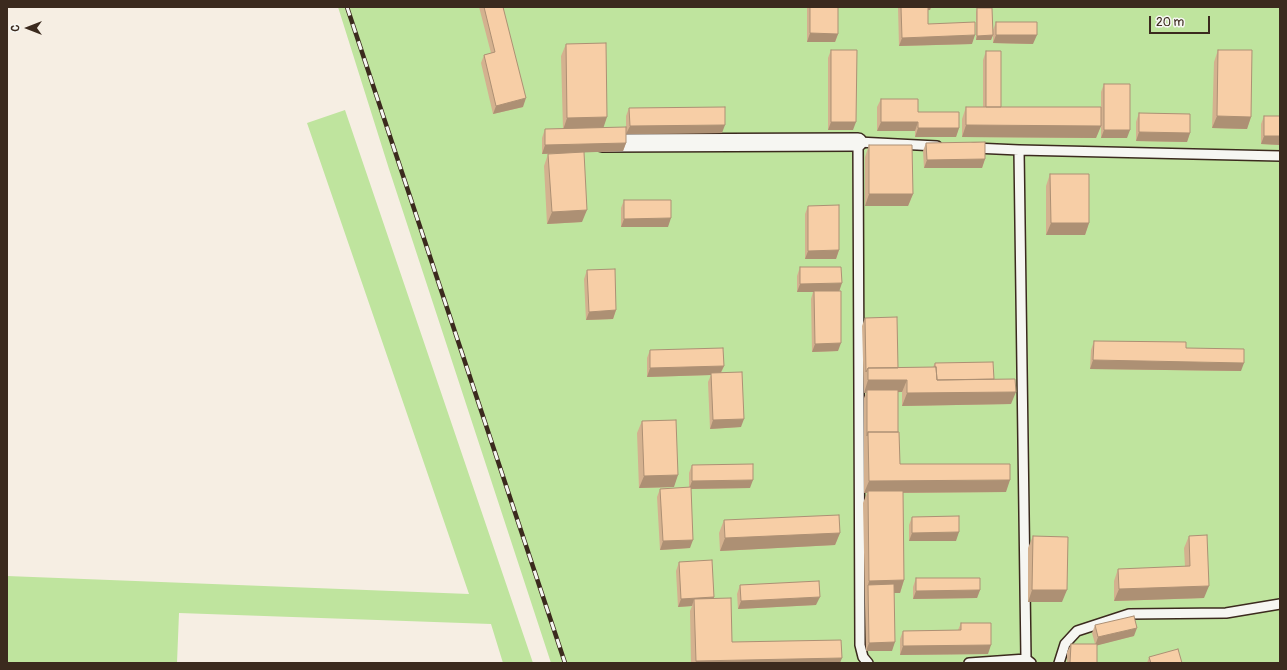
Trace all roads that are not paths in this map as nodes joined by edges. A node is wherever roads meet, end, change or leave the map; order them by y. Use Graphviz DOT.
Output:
graph roads {
  1 [pos="858,142"];
  2 [pos="588,143"];
  3 [pos="942,146"];
  4 [pos="966,147"];
  5 [pos="1019,150"];
  6 [pos="1280,156"];
  7 [pos="1280,604"];
  8 [pos="1028,661"];
  9 [pos="868,663"];
  10 [pos="969,663"];
  11 [pos="1059,663"];
  1 -- 2 [label="street"];
  1 -- 3 [label="lane"];
  1 -- 9 [label="lane"];
  4 -- 5 [label="lane"];
  5 -- 6 [label="lane"];
  5 -- 8 [label="lane"];
  7 -- 11 [label="lane"];
  8 -- 10 [label="lane"];
}
